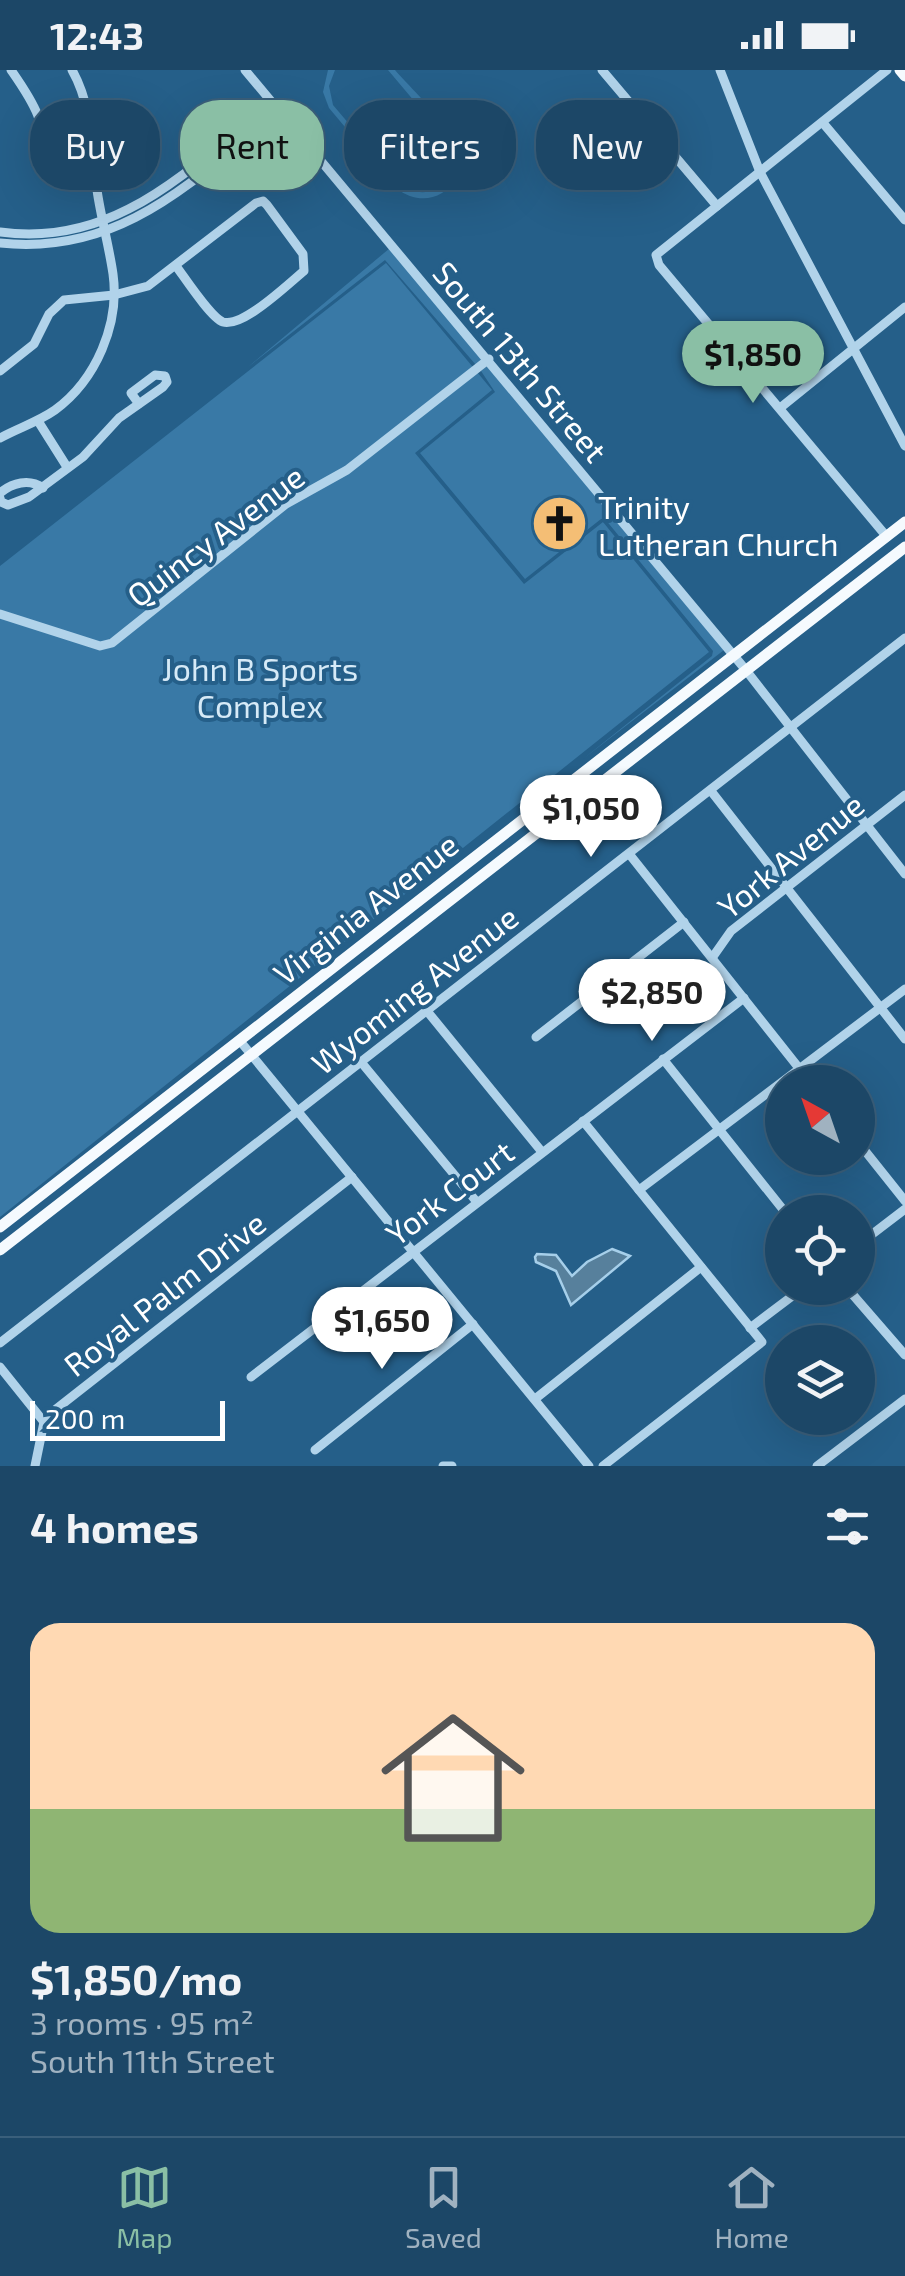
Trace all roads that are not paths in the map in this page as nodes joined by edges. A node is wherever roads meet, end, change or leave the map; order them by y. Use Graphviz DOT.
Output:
graph roads {
  1 [pos="10,70"];
  2 [pos="72,70"];
  3 [pos="245,70"];
  4 [pos="602,70"];
  5 [pos="887,70"];
  6 [pos="900,70"];
  7 [pos="725,72"];
  8 [pos="905,76"];
  9 [pos="32,100"];
  10 [pos="270,100"];
  11 [pos="823,123"];
  12 [pos="324,164"];
  13 [pos="760,172"];
  14 [pos="180,182"];
  15 [pos="180,184"];
  16 [pos="175,187"];
  17 [pos="717,206"];
  18 [pos="905,220"];
  19 [pos="103,228"];
  20 [pos="0,232"];
  21 [pos="0,243"];
  22 [pos="176,266"];
  23 [pos="114,295"];
  24 [pos="905,307"];
  25 [pos="855,348"];
  26 [pos="489,360"];
  27 [pos="0,372"];
  28 [pos="138,404"];
  29 [pos="780,408"];
  30 [pos="38,421"];
  31 [pos="0,438"];
  32 [pos="905,446"];
  33 [pos="67,467"];
  34 [pos="42,488"];
  35 [pos="0,495"];
  36 [pos="905,522"];
  37 [pos="886,537"];
  38 [pos="905,547"];
  39 [pos="0,614"];
  40 [pos="905,638"];
  41 [pos="734,656"];
  42 [pos="745,669"];
  43 [pos="790,728"];
  44 [pos="710,791"];
  45 [pos="905,795"];
  46 [pos="528,816"];
  47 [pos="867,824"];
  48 [pos="538,830"];
  49 [pos="630,855"];
  50 [pos="905,874"];
  51 [pos="786,888"];
  52 [pos="684,922"];
  53 [pos="712,958"];
  54 [pos="905,989"];
  55 [pos="744,998"];
  56 [pos="880,1008"];
  57 [pos="427,1011"];
  58 [pos="536,1038"];
  59 [pos="905,1038"];
  60 [pos="240,1040"];
  61 [pos="252,1053"];
  62 [pos="664,1059"];
  63 [pos="361,1062"];
  64 [pos="797,1065"];
  65 [pos="805,1065"];
  66 [pos="765,1095"];
  67 [pos="298,1110"];
  68 [pos="583,1121"];
  69 [pos="719,1130"];
  70 [pos="111,1140"];
  71 [pos="542,1152"];
  72 [pos="875,1165"];
  73 [pos="352,1177"];
  74 [pos="639,1190"];
  75 [pos="771,1195"];
  76 [pos="476,1201"];
  77 [pos="905,1205"];
  78 [pos="40,1218"];
  79 [pos="0,1227"];
  80 [pos="875,1231"];
  81 [pos="0,1250"];
  82 [pos="412,1251"];
  83 [pos="701,1267"];
  84 [pos="780,1305"];
  85 [pos="861,1305"];
  86 [pos="473,1324"];
  87 [pos="750,1328"];
  88 [pos="0,1343"];
  89 [pos="905,1354"];
  90 [pos="0,1367"];
  91 [pos="251,1377"];
  92 [pos="905,1399"];
  93 [pos="536,1400"];
  94 [pos="44,1422"];
  95 [pos="315,1450"];
  96 [pos="35,1466"];
  97 [pos="589,1466"];
  98 [pos="603,1466"];
  99 [pos="817,1466"];
  1 -- 9 [label="street"];
  2 -- 19 [label="street"];
  3 -- 10 [label="street, South 13th Street"];
  4 -- 17 [label="street"];
  5 -- 11 [label="street"];
  6 -- 8 [label="main road"];
  7 -- 13 [label="street"];
  11 -- 13 [label="street"];
  11 -- 18 [label="street"];
  12 -- 26 [label="street, South 13th Street"];
  13 -- 17 [label="street"];
  13 -- 25 [label="street"];
  14 -- 16 [label="street"];
  15 -- 16 [label="street"];
  16 -- 19 [label="street"];
  17 -- 29 [label="street"];
  19 -- 20 [label="street"];
  19 -- 21 [label="street"];
  19 -- 23 [label="street"];
  22 -- 22 [label="street"];
  22 -- 23 [label="street"];
  23 -- 27 [label="street"];
  23 -- 30 [label="street"];
  24 -- 25 [label="street"];
  25 -- 29 [label="street"];
  25 -- 32 [label="street"];
  26 -- 39 [label="street, Quincy Avenue"];
  26 -- 41 [label="street, South 13th Street"];
  28 -- 33 [label="street"];
  29 -- 37 [label="street"];
  30 -- 31 [label="street"];
  30 -- 33 [label="street"];
  33 -- 34 [label="street"];
  34 -- 35 [label="street"];
  34 -- 35 [label="street"];
  36 -- 37 [label="main road, Virginia Avenue"];
  37 -- 41 [label="main road, Virginia Avenue"];
  38 -- 42 [label="main road, Virginia Avenue"];
  40 -- 43 [label="street, Wyoming Avenue"];
  41 -- 42 [label="street, South 13th Street"];
  41 -- 46 [label="main road, Virginia Avenue"];
  42 -- 43 [label="street, South 13th Street"];
  42 -- 48 [label="main road, Virginia Avenue"];
  43 -- 44 [label="street, Wyoming Avenue"];
  43 -- 47 [label="street, South 13th Street"];
  44 -- 49 [label="street, Wyoming Avenue"];
  44 -- 51 [label="street"];
  45 -- 47 [label="street, York Avenue"];
  46 -- 48 [label="street"];
  46 -- 60 [label="main road, Virginia Avenue"];
  47 -- 50 [label="street, South 13th Street"];
  47 -- 51 [label="street, York Avenue"];
  48 -- 61 [label="main road, Virginia Avenue"];
  49 -- 52 [label="street"];
  49 -- 57 [label="street, Wyoming Avenue"];
  51 -- 53 [label="street, York Avenue"];
  51 -- 56 [label="street"];
  52 -- 53 [label="street"];
  52 -- 58 [label="street"];
  53 -- 55 [label="street"];
  54 -- 56 [label="street"];
  55 -- 62 [label="street, York Court"];
  55 -- 64 [label="street"];
  56 -- 59 [label="street"];
  56 -- 65 [label="street"];
  57 -- 63 [label="street, Wyoming Avenue"];
  57 -- 71 [label="street"];
  60 -- 61 [label="street"];
  60 -- 70 [label="main road, Virginia Avenue"];
  61 -- 67 [label="street"];
  61 -- 78 [label="main road, Virginia Avenue"];
  62 -- 68 [label="street, York Court"];
  62 -- 69 [label="street"];
  63 -- 67 [label="street, Wyoming Avenue"];
  63 -- 76 [label="street"];
  66 -- 69 [label="street"];
  67 -- 73 [label="street"];
  67 -- 88 [label="street, Wyoming Avenue"];
  68 -- 71 [label="street, York Court"];
  68 -- 74 [label="street"];
  69 -- 74 [label="street"];
  69 -- 75 [label="street"];
  70 -- 78 [label="main road"];
  70 -- 79 [label="main road, Virginia Avenue"];
  71 -- 76 [label="street, York Court"];
  72 -- 77 [label="street"];
  73 -- 82 [label="street"];
  73 -- 94 [label="street, Royal Palm Drive"];
  74 -- 83 [label="street"];
  76 -- 82 [label="street, York Court"];
  77 -- 80 [label="street"];
  78 -- 81 [label="main road, Virginia Avenue"];
  82 -- 86 [label="street"];
  82 -- 91 [label="street, York Court"];
  83 -- 87 [label="street"];
  83 -- 93 [label="street"];
  84 -- 87 [label="street"];
  85 -- 89 [label="street"];
  86 -- 93 [label="street"];
  86 -- 95 [label="street"];
  87 -- 98 [label="street"];
  90 -- 94 [label="street"];
  92 -- 99 [label="street"];
  93 -- 97 [label="street"];
  94 -- 96 [label="street"];
}
